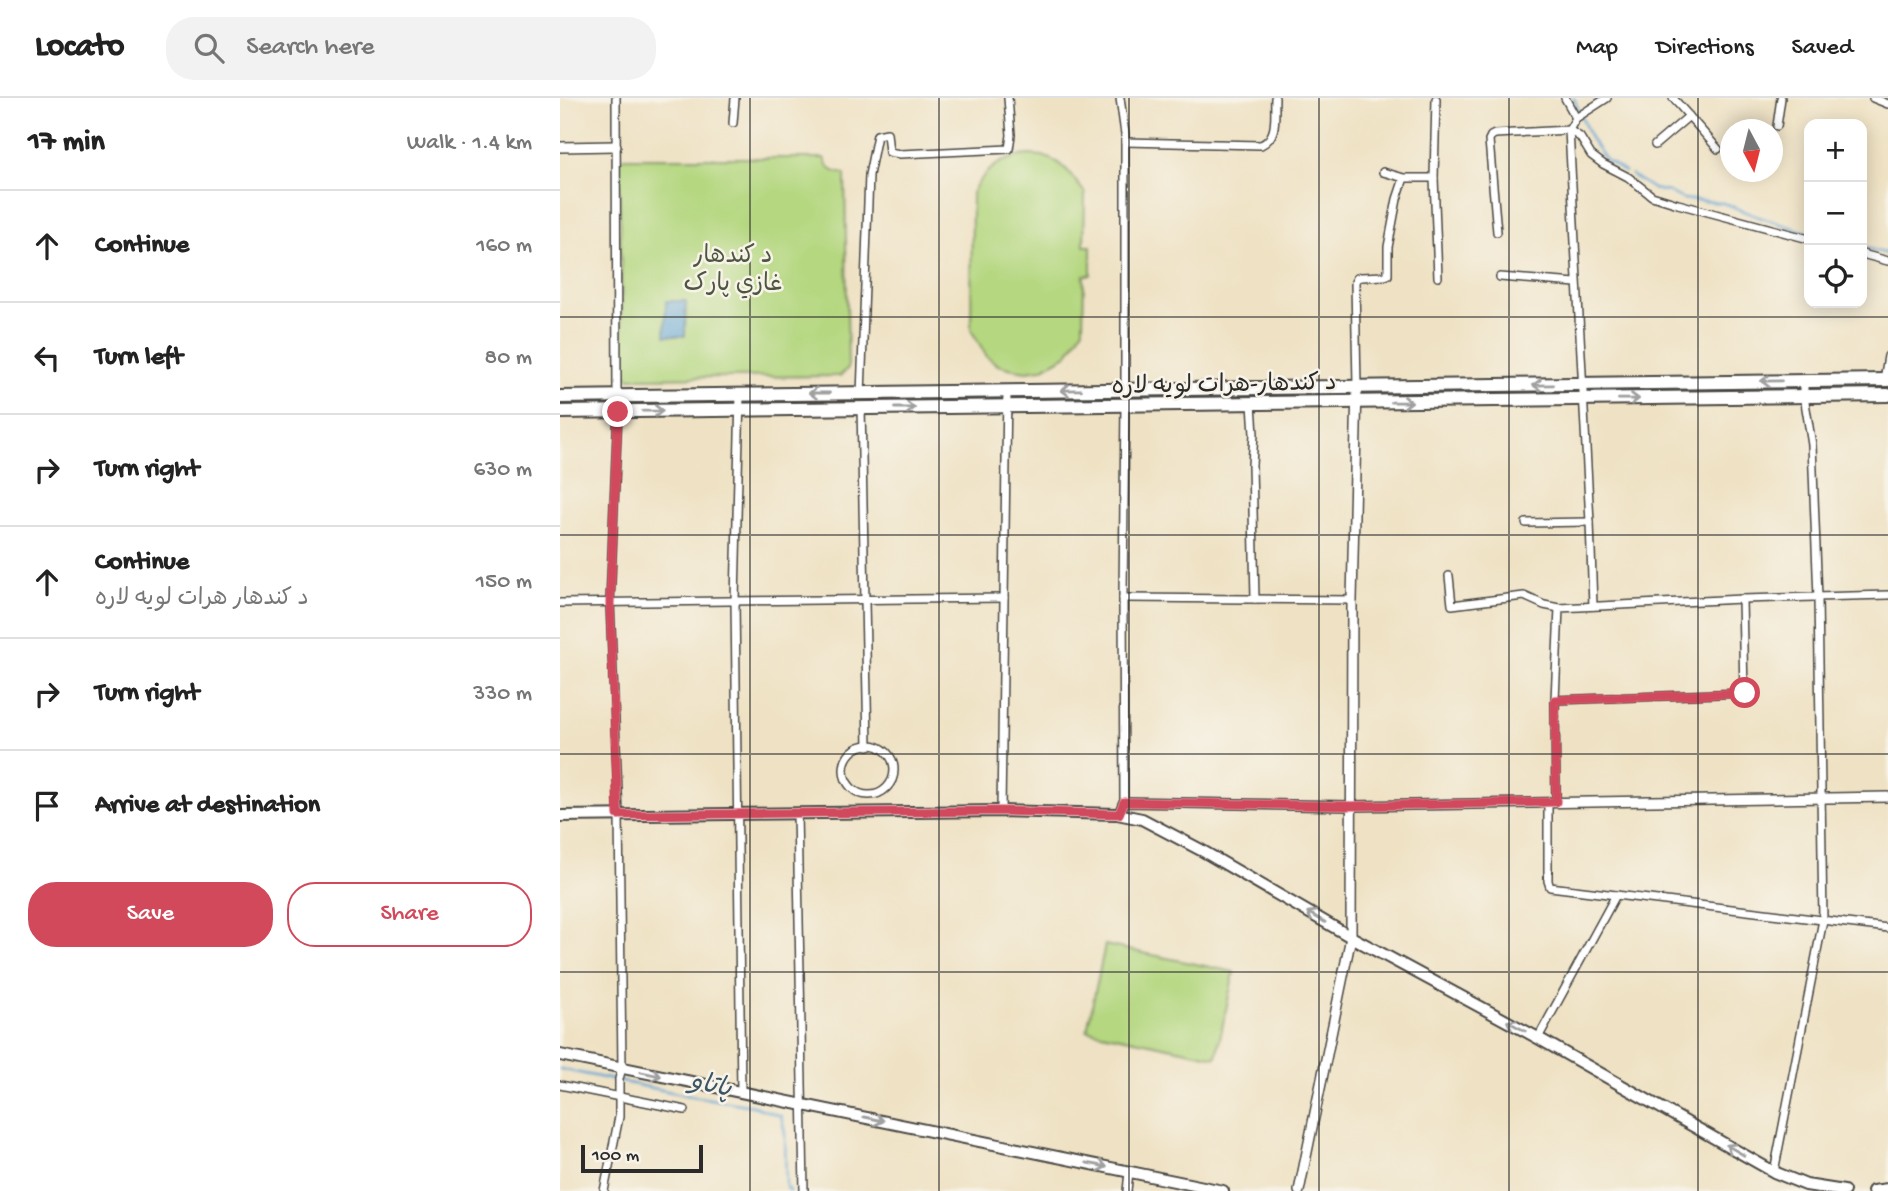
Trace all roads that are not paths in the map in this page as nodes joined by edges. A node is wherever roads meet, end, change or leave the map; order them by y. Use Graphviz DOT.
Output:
graph roads {
  1 [pos="616,98"];
  2 [pos="735,98"];
  3 [pos="1008,98"];
  4 [pos="1121,98"];
  5 [pos="1275,98"];
  6 [pos="1565,98"];
  7 [pos="1607,98"];
  8 [pos="1673,98"];
  9 [pos="1781,98"];
  10 [pos="1873,98"];
  11 [pos="1436,99"];
  12 [pos="1886,101"];
  13 [pos="1689,117"];
  14 [pos="1576,118"];
  15 [pos="1778,119"];
  16 [pos="733,123"];
  17 [pos="1569,130"];
  18 [pos="1125,142"];
  19 [pos="1655,145"];
  20 [pos="616,146"];
  21 [pos="560,147"];
  22 [pos="1718,149"];
  23 [pos="1383,172"];
  24 [pos="1404,178"];
  25 [pos="1434,178"];
  26 [pos="1497,232"];
  27 [pos="1804,238"];
  28 [pos="1867,255"];
  29 [pos="1888,261"];
  30 [pos="1438,277"];
  31 [pos="1500,277"];
  32 [pos="1576,283"];
  33 [pos="1888,356"];
  34 [pos="1804,380"];
  35 [pos="1886,380"];
  36 [pos="1582,384"];
  37 [pos="1357,386"];
  38 [pos="1125,390"];
  39 [pos="1007,391"];
  40 [pos="861,393"];
  41 [pos="740,394"];
  42 [pos="1888,395"];
  43 [pos="617,396"];
  44 [pos="1804,396"];
  45 [pos="560,397"];
  46 [pos="1583,400"];
  47 [pos="1357,402"];
  48 [pos="1252,404"];
  49 [pos="1125,405"];
  50 [pos="1007,407"];
  51 [pos="861,408"];
  52 [pos="741,411"];
  53 [pos="560,412"];
  54 [pos="618,412"];
  55 [pos="1590,522"];
  56 [pos="1526,523"];
  57 [pos="1449,576"];
  58 [pos="1888,595"];
  59 [pos="1004,598"];
  60 [pos="1123,598"];
  61 [pos="1818,598"];
  62 [pos="1255,599"];
  63 [pos="1742,599"];
  64 [pos="865,600"];
  65 [pos="1352,600"];
  66 [pos="735,601"];
  67 [pos="560,603"];
  68 [pos="610,603"];
  69 [pos="1593,606"];
  70 [pos="1559,608"];
  71 [pos="1555,700"];
  72 [pos="868,746"];
  73 [pos="870,795"];
  74 [pos="1888,797"];
  75 [pos="1822,798"];
  76 [pos="1124,802"];
  77 [pos="1552,802"];
  78 [pos="1351,806"];
  79 [pos="1001,811"];
  80 [pos="797,812"];
  81 [pos="870,812"];
  82 [pos="738,813"];
  83 [pos="1119,814"];
  84 [pos="618,815"];
  85 [pos="560,816"];
  86 [pos="1616,895"];
  87 [pos="1823,920"];
  88 [pos="1888,928"];
  89 [pos="1351,937"];
  90 [pos="1538,1038"];
  91 [pos="560,1055"];
  92 [pos="621,1073"];
  93 [pos="560,1085"];
  94 [pos="741,1092"];
  95 [pos="620,1093"];
  96 [pos="802,1104"];
  97 [pos="685,1110"];
  98 [pos="1129,1172"];
  99 [pos="1774,1172"];
  100 [pos="1888,1189"];
  101 [pos="604,1191"];
  102 [pos="804,1191"];
  103 [pos="1127,1191"];
  104 [pos="1223,1191"];
  105 [pos="1299,1191"];
  106 [pos="1844,1191"];
  107 [pos="1873,1191"];
  1 -- 20 [label="street"];
  2 -- 16 [label="street"];
  3 -- 40 [label="street"];
  4 -- 18 [label="street"];
  5 -- 18 [label="street"];
  6 -- 14 [label="street"];
  7 -- 14 [label="street"];
  8 -- 13 [label="street"];
  9 -- 15 [label="street"];
  10 -- 12 [label="street"];
  11 -- 25 [label="street"];
  13 -- 19 [label="street"];
  13 -- 22 [label="street"];
  14 -- 17 [label="street"];
  17 -- 26 [label="street"];
  17 -- 27 [label="street"];
  17 -- 32 [label="street"];
  18 -- 38 [label="street"];
  20 -- 21 [label="street"];
  20 -- 43 [label="street"];
  23 -- 24 [label="street"];
  24 -- 25 [label="street"];
  24 -- 37 [label="street"];
  25 -- 30 [label="street"];
  28 -- 29 [label="street"];
  31 -- 32 [label="street"];
  32 -- 36 [label="street"];
  33 -- 35 [label="street"];
  34 -- 35 [label="highway, د کندهار-هرات لويه لاره"];
  34 -- 36 [label="highway, د کندهار-هرات لويه لاره, one-way"];
  34 -- 44 [label="street"];
  36 -- 37 [label="highway, د کندهار-هرات لويه لاره, one-way"];
  36 -- 46 [label="street"];
  37 -- 38 [label="highway, د کندهار-هرات لويه لاره"];
  37 -- 47 [label="street"];
  38 -- 39 [label="highway, د کندهار-هرات لويه لاره, one-way"];
  38 -- 49 [label="street"];
  39 -- 40 [label="highway, د کندهار-هرات لويه لاره"];
  39 -- 50 [label="street"];
  40 -- 41 [label="highway, د کندهار-هرات لويه لاره, one-way"];
  40 -- 51 [label="street"];
  41 -- 43 [label="highway, د کندهار-هرات لويه لاره"];
  41 -- 52 [label="street"];
  42 -- 44 [label="highway, د کندهار-هرات لويه لاره"];
  43 -- 45 [label="highway, د کندهار-هرات لويه لاره"];
  43 -- 54 [label="street"];
  46 -- 44 [label="highway, د کندهار-هرات لويه لاره, one-way"];
  44 -- 61 [label="street"];
  47 -- 46 [label="highway, د کندهار-هرات لويه لاره, one-way"];
  46 -- 55 [label="street"];
  47 -- 48 [label="highway, د کندهار-هرات لويه لاره"];
  47 -- 65 [label="street"];
  48 -- 49 [label="highway, د کندهار-هرات لويه لاره"];
  48 -- 62 [label="street"];
  49 -- 50 [label="highway, د کندهار-هرات لويه لاره"];
  49 -- 60 [label="street"];
  51 -- 50 [label="highway, د کندهار-هرات لويه لاره, one-way"];
  50 -- 59 [label="street"];
  51 -- 52 [label="highway, د کندهار-هرات لويه لاره"];
  51 -- 64 [label="street"];
  54 -- 52 [label="highway, د کندهار-هرات لويه لاره, one-way"];
  52 -- 66 [label="street"];
  53 -- 54 [label="highway, د کندهار-هرات لويه لاره"];
  54 -- 68 [label="street"];
  55 -- 56 [label="street"];
  55 -- 69 [label="street"];
  57 -- 70 [label="street"];
  58 -- 61 [label="street"];
  59 -- 64 [label="street"];
  59 -- 79 [label="street"];
  60 -- 62 [label="street"];
  60 -- 76 [label="street"];
  61 -- 63 [label="street"];
  61 -- 75 [label="street"];
  62 -- 65 [label="street"];
  63 -- 69 [label="street"];
  63 -- 71 [label="street"];
  64 -- 66 [label="street"];
  64 -- 72 [label="street"];
  65 -- 78 [label="street"];
  66 -- 68 [label="street"];
  66 -- 82 [label="street"];
  67 -- 68 [label="street"];
  68 -- 84 [label="street"];
  69 -- 70 [label="street"];
  70 -- 71 [label="street"];
  71 -- 77 [label="street"];
  72 -- 73 [label="street"];
  72 -- 73 [label="street"];
  73 -- 81 [label="street"];
  74 -- 75 [label="street"];
  75 -- 77 [label="street"];
  75 -- 87 [label="street"];
  76 -- 78 [label="street"];
  76 -- 83 [label="street"];
  77 -- 78 [label="street"];
  77 -- 86 [label="street"];
  78 -- 89 [label="street"];
  79 -- 81 [label="main road"];
  79 -- 83 [label="main road"];
  80 -- 81 [label="main road"];
  80 -- 82 [label="main road"];
  80 -- 96 [label="street"];
  82 -- 84 [label="main road"];
  82 -- 94 [label="street"];
  89 -- 83 [label="main road, one-way"];
  84 -- 85 [label="main road"];
  84 -- 92 [label="street"];
  86 -- 87 [label="street"];
  86 -- 90 [label="street"];
  87 -- 88 [label="street"];
  87 -- 99 [label="street"];
  90 -- 89 [label="main road, one-way"];
  89 -- 105 [label="street"];
  99 -- 90 [label="main road, one-way"];
  91 -- 92 [label="main road"];
  92 -- 94 [label="main road, one-way"];
  92 -- 95 [label="street"];
  93 -- 95 [label="street"];
  94 -- 96 [label="main road"];
  95 -- 97 [label="street"];
  95 -- 101 [label="street"];
  96 -- 98 [label="main road, one-way"];
  96 -- 102 [label="street"];
  98 -- 103 [label="street"];
  98 -- 104 [label="main road"];
  99 -- 106 [label="main road"];
  100 -- 107 [label="main road"];
}
